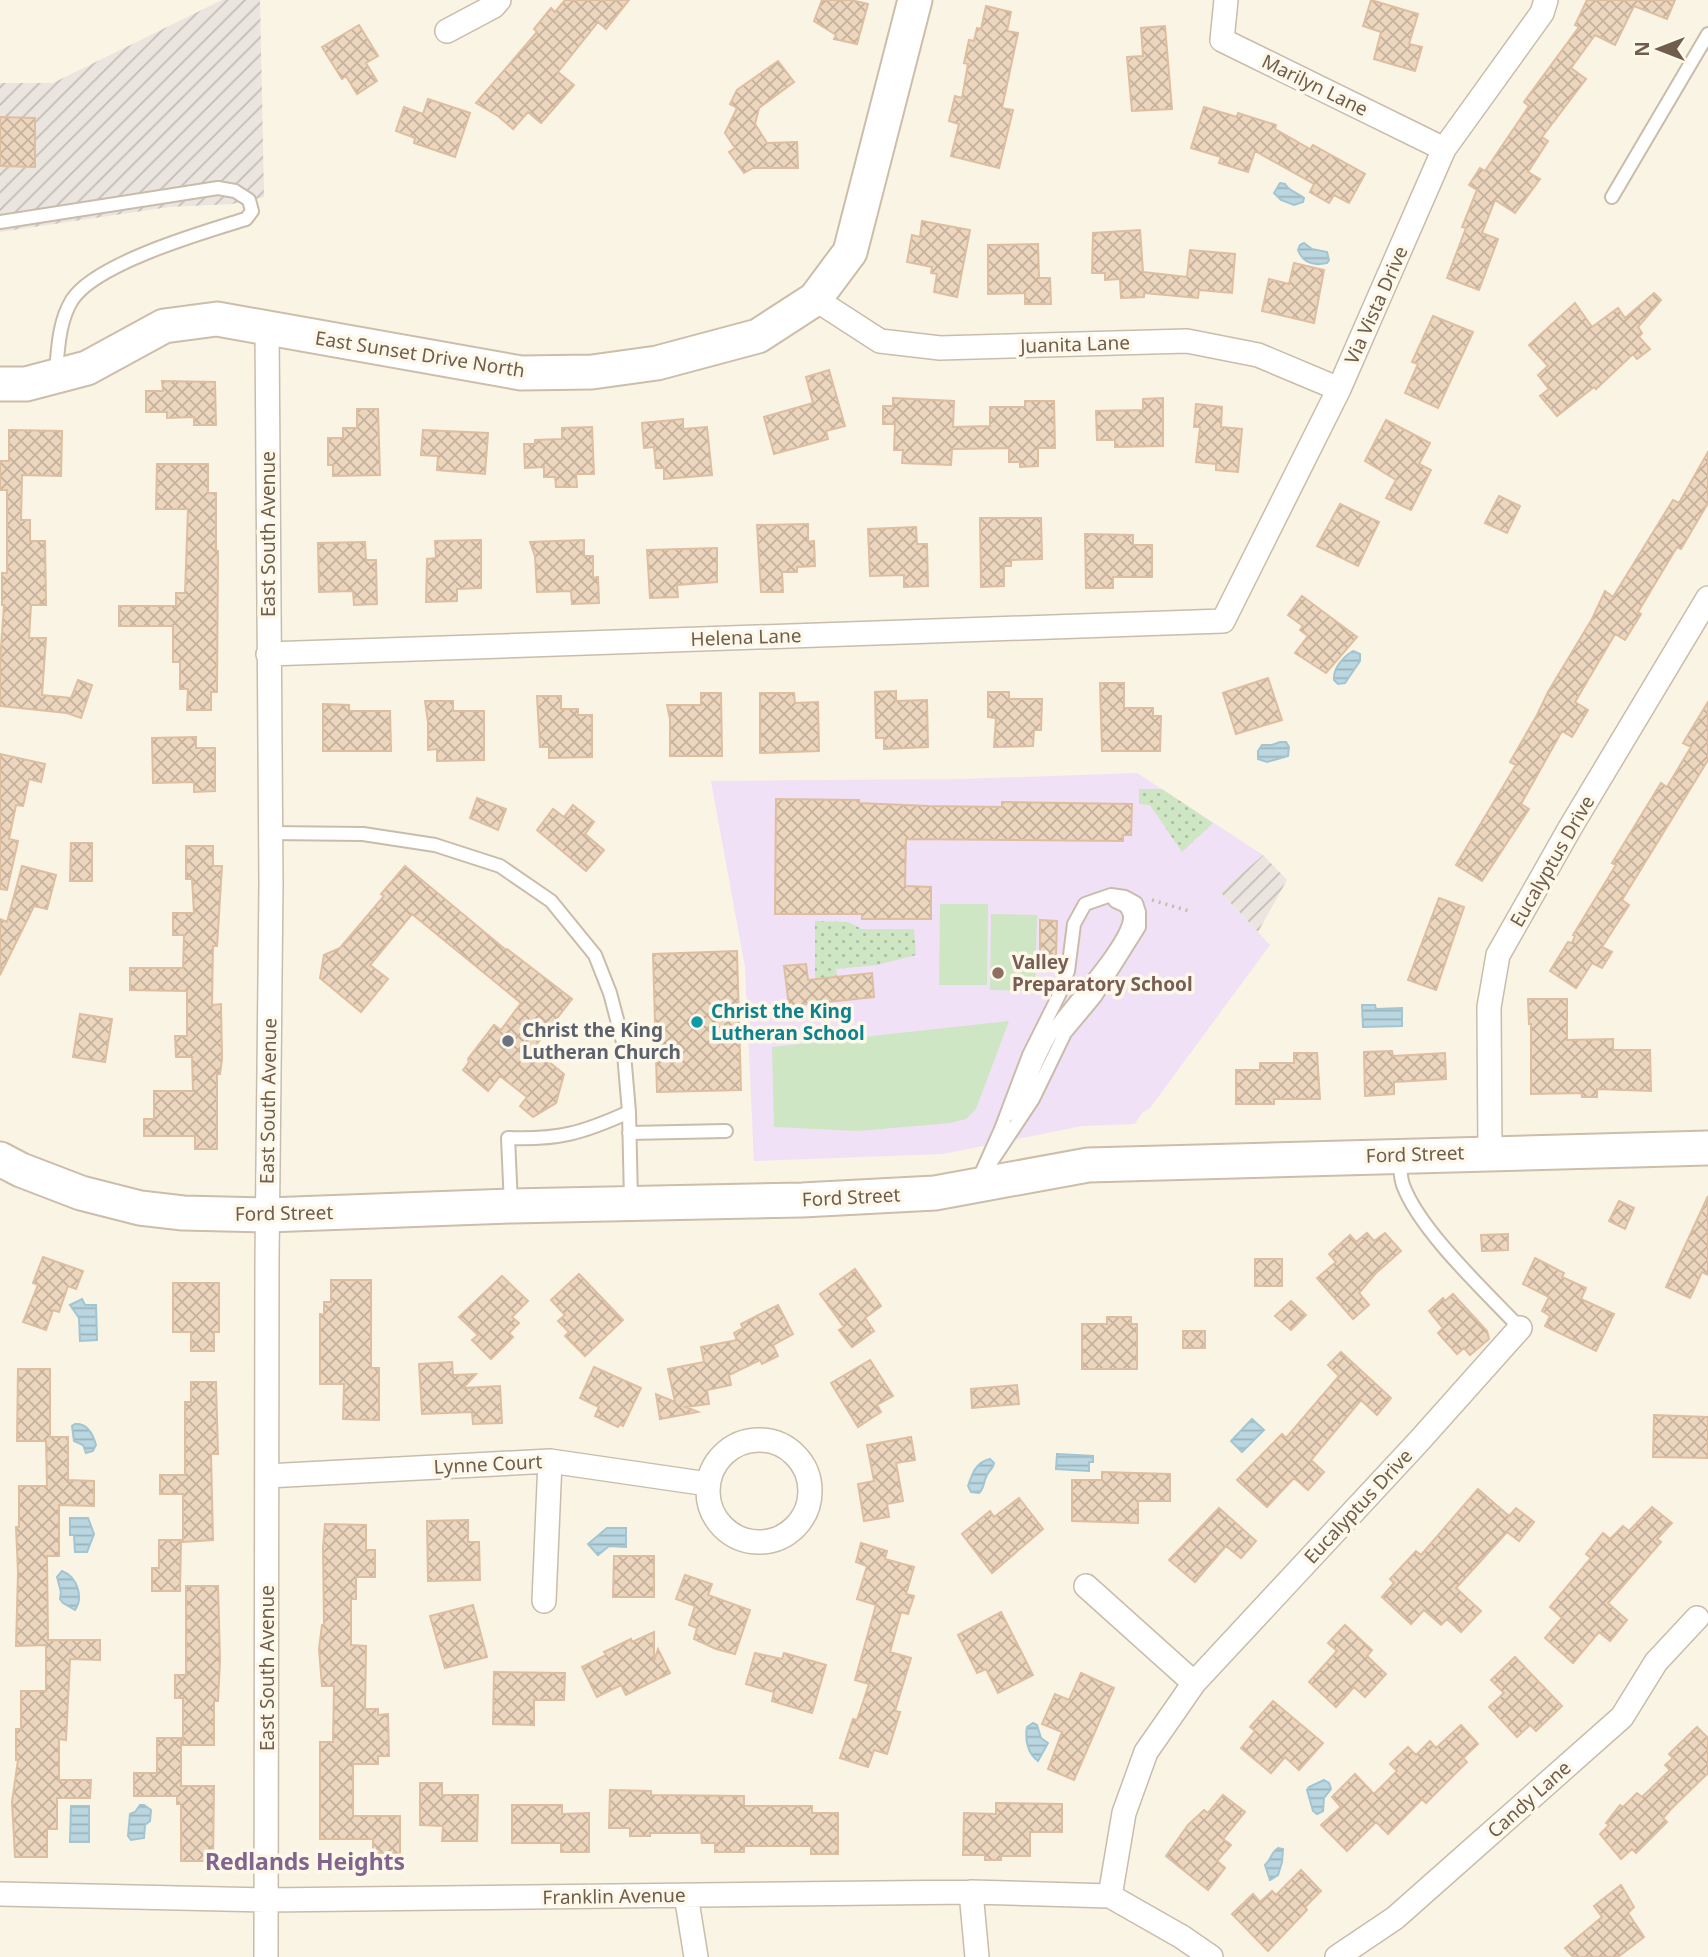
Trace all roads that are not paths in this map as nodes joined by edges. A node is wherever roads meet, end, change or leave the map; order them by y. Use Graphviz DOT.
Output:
graph roads {
  1 [pos="499,0"];
  2 [pos="915,0"];
  3 [pos="1226,0"];
  4 [pos="1546,0"];
  5 [pos="447,31"];
  6 [pos="1708,34"];
  7 [pos="1444,149"];
  8 [pos="1612,197"];
  9 [pos="0,222"];
  10 [pos="815,299"];
  11 [pos="267,328"];
  12 [pos="55,376"];
  13 [pos="0,384"];
  14 [pos="1339,389"];
  15 [pos="1708,598"];
  16 [pos="1223,621"];
  17 [pos="268,654"];
  18 [pos="270,833"];
  19 [pos="629,1112"];
  20 [pos="726,1131"];
  21 [pos="629,1133"];
  22 [pos="1708,1148"];
  23 [pos="1490,1152"];
  24 [pos="1400,1155"];
  25 [pos="0,1159"];
  26 [pos="976,1185"];
  27 [pos="631,1205"];
  28 [pos="511,1206"];
  29 [pos="267,1215"];
  30 [pos="1520,1328"];
  31 [pos="550,1461"];
  32 [pos="267,1476"];
  33 [pos="708,1484"];
  34 [pos="1086,1586"];
  35 [pos="544,1601"];
  36 [pos="1698,1618"];
  37 [pos="1194,1683"];
  38 [pos="971,1892"];
  39 [pos="0,1894"];
  40 [pos="686,1895"];
  41 [pos="1110,1896"];
  42 [pos="266,1900"];
  43 [pos="266,1957"];
  44 [pos="696,1957"];
  45 [pos="976,1957"];
  46 [pos="1211,1957"];
  47 [pos="1337,1957"];
  1 -- 5 [label="street"];
  2 -- 10 [label="street, East Sunset Drive North"];
  3 -- 7 [label="street, Marilyn Lane"];
  4 -- 7 [label="street, Via Vista Drive"];
  6 -- 8 [label="lane"];
  7 -- 14 [label="street, Via Vista Drive"];
  9 -- 12 [label="lane"];
  10 -- 11 [label="street, East Sunset Drive North"];
  10 -- 14 [label="street, Juanita Lane"];
  11 -- 12 [label="street, East Sunset Drive North"];
  11 -- 17 [label="street, East South Avenue"];
  12 -- 13 [label="street, East Sunset Drive North"];
  14 -- 16 [label="street, Via Vista Drive"];
  15 -- 23 [label="street, Eucalyptus Drive"];
  16 -- 17 [label="street, Helena Lane"];
  17 -- 18 [label="street, East South Avenue"];
  18 -- 19 [label="lane"];
  18 -- 29 [label="street, East South Avenue"];
  19 -- 21 [label="lane"];
  19 -- 28 [label="lane"];
  20 -- 21 [label="lane"];
  21 -- 27 [label="lane"];
  22 -- 23 [label="street, Ford Street"];
  23 -- 24 [label="street, Ford Street"];
  24 -- 26 [label="street, Ford Street"];
  24 -- 30 [label="lane"];
  25 -- 29 [label="street, Ford Street"];
  26 -- 26 [label="lane"];
  26 -- 27 [label="street, Ford Street"];
  27 -- 28 [label="street, Ford Street"];
  28 -- 29 [label="street, Ford Street"];
  29 -- 32 [label="street, East South Avenue"];
  30 -- 37 [label="street, Eucalyptus Drive"];
  31 -- 32 [label="street, Lynne Court"];
  31 -- 33 [label="street, Lynne Court"];
  31 -- 35 [label="street"];
  32 -- 42 [label="street, East South Avenue"];
  33 -- 33 [label="street"];
  34 -- 37 [label="street"];
  36 -- 47 [label="street, Candy Lane"];
  37 -- 41 [label="street, Eucalyptus Drive"];
  38 -- 40 [label="street, Franklin Avenue"];
  38 -- 41 [label="street, Franklin Avenue"];
  38 -- 45 [label="street"];
  39 -- 42 [label="street, Franklin Avenue"];
  40 -- 42 [label="street, Franklin Avenue"];
  40 -- 44 [label="street"];
  41 -- 46 [label="street, Franklin Avenue"];
  42 -- 43 [label="street, East South Avenue"];
}
